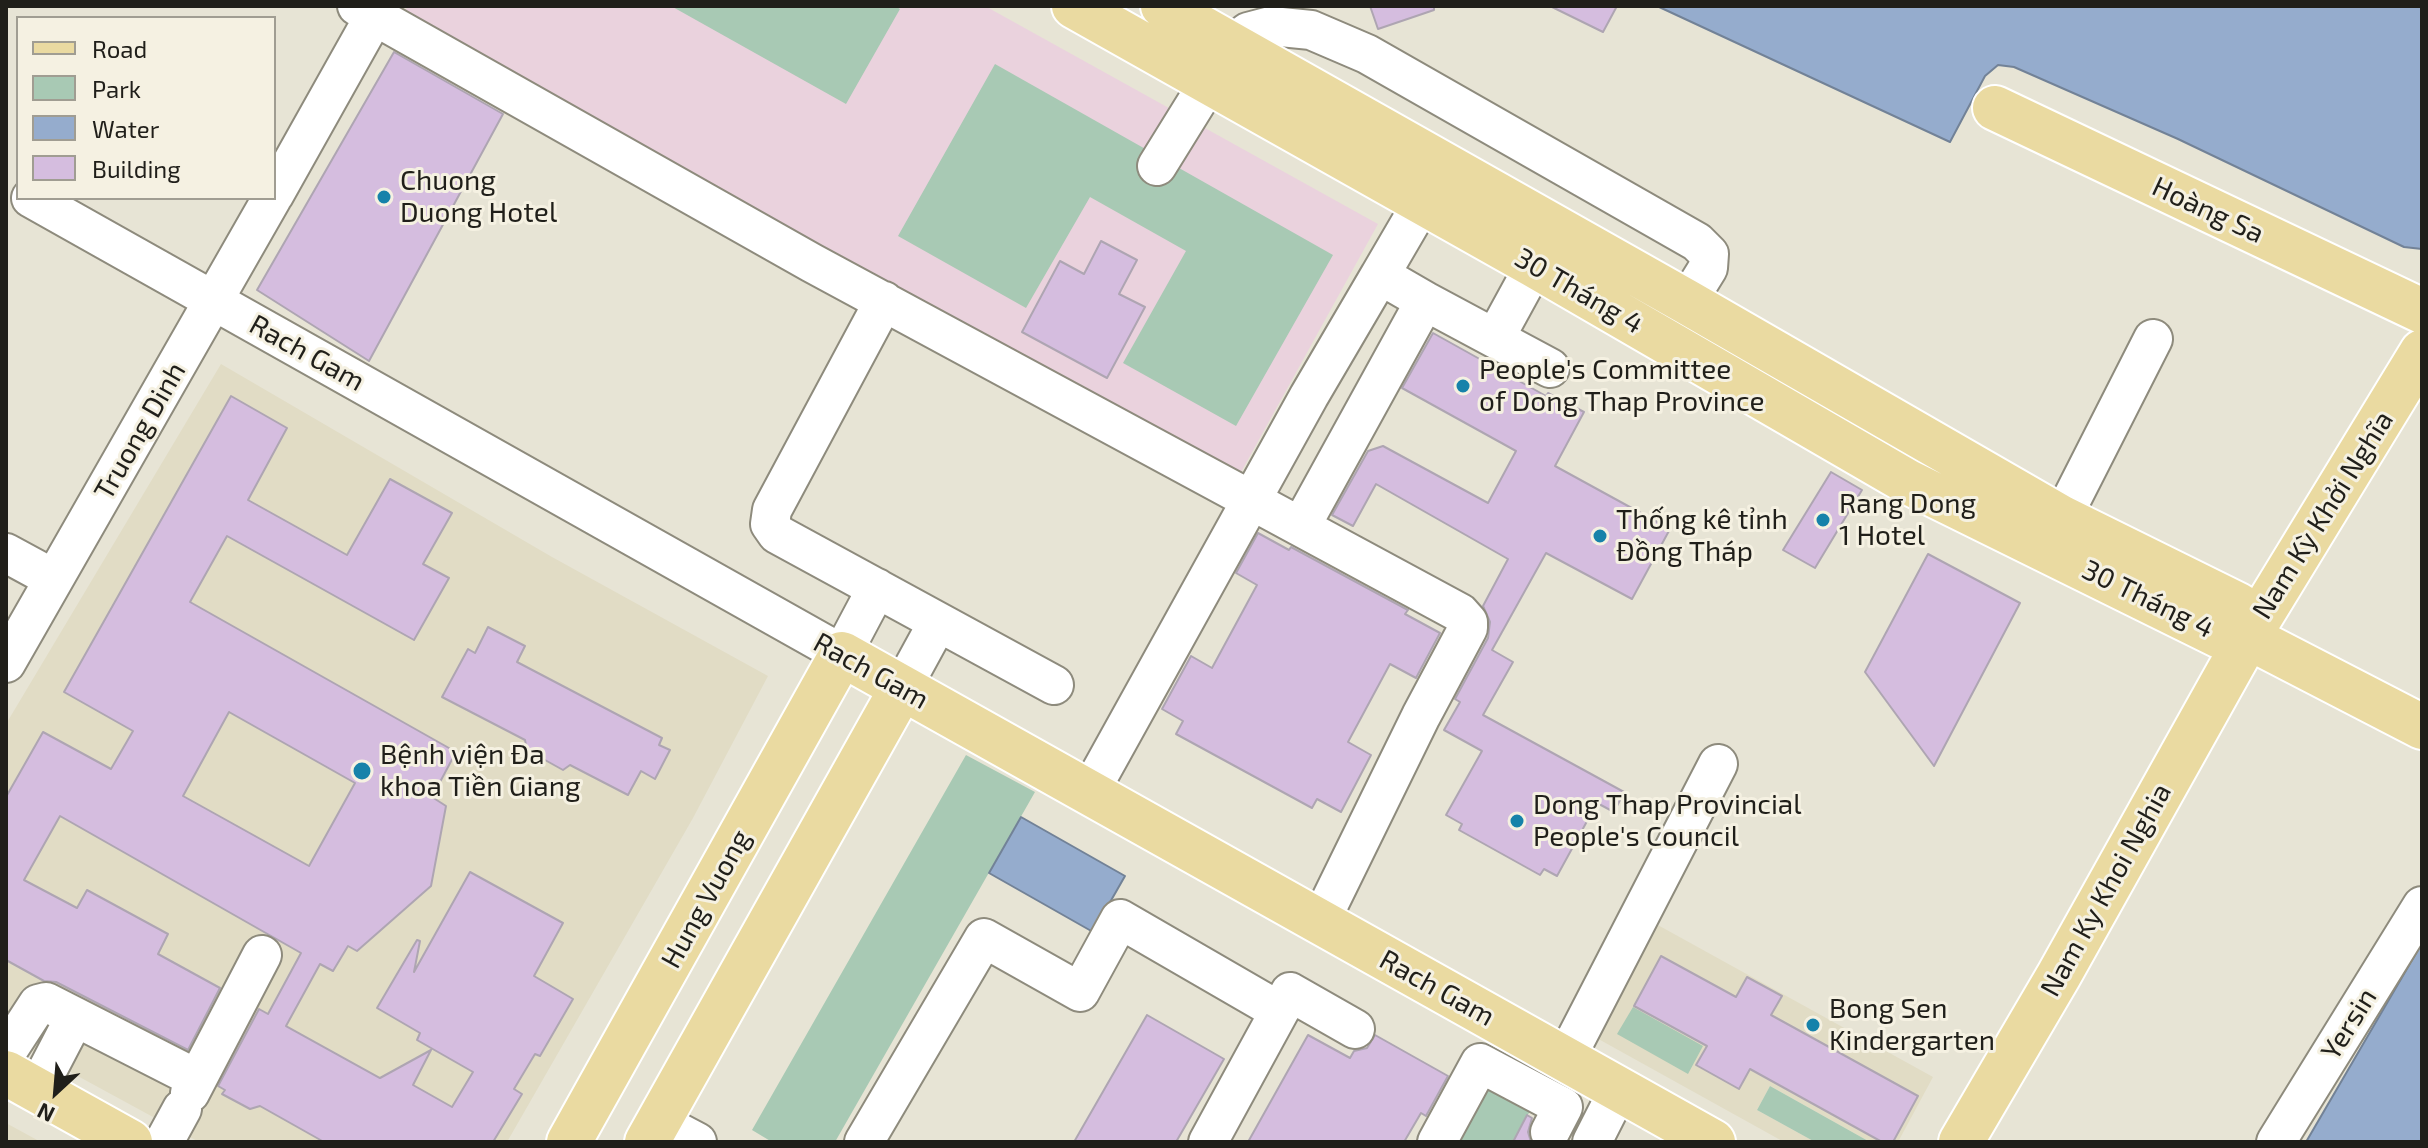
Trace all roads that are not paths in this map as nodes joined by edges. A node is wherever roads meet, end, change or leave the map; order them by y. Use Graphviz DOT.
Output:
graph roads {
  1 [pos="1074,6"];
  2 [pos="1163,6"];
  3 [pos="371,9"];
  4 [pos="1232,45"];
  5 [pos="1208,83"];
  6 [pos="1995,108"];
  7 [pos="1157,166"];
  8 [pos="276,190"];
  9 [pos="35,200"];
  10 [pos="271,200"];
  11 [pos="1422,203"];
  12 [pos="1556,228"];
  13 [pos="1534,265"];
  14 [pos="1380,275"];
  15 [pos="214,301"];
  16 [pos="884,301"];
  17 [pos="1425,301"];
  18 [pos="1687,302"];
  19 [pos="2422,311"];
  20 [pos="1495,338"];
  21 [pos="2153,339"];
  22 [pos="1663,340"];
  23 [pos="2422,352"];
  24 [pos="1550,368"];
  25 [pos="1309,396"];
  26 [pos="1358,422"];
  27 [pos="1930,444"];
  28 [pos="1908,482"];
  29 [pos="1253,500"];
  30 [pos="2062,518"];
  31 [pos="1301,526"];
  32 [pos="6,553"];
  33 [pos="54,579"];
  34 [pos="877,588"];
  35 [pos="938,622"];
  36 [pos="2248,637"];
  37 [pos="842,654"];
  38 [pos="6,663"];
  39 [pos="1054,685"];
  40 [pos="902,688"];
  41 [pos="2422,727"];
  42 [pos="1718,764"];
  43 [pos="1089,793"];
  44 [pos="2422,906"];
  45 [pos="1320,922"];
  46 [pos="262,955"];
  47 [pos="1279,1011"];
  48 [pos="75,1017"];
  49 [pos="1355,1029"];
  50 [pos="6,1053"];
  51 [pos="1565,1060"];
  52 [pos="21,1082"];
  53 [pos="599,1088"];
  54 [pos="1619,1089"];
  55 [pos="189,1094"];
  56 [pos="653,1132"];
  57 [pos="1550,1132"];
  58 [pos="130,1142"];
  59 [pos="164,1142"];
  60 [pos="569,1142"];
  61 [pos="697,1142"];
  62 [pos="864,1142"];
  63 [pos="1208,1142"];
  64 [pos="1437,1142"];
  65 [pos="1592,1142"];
  66 [pos="1713,1142"];
  67 [pos="1961,1142"];
  68 [pos="2276,1142"];
  1 -- 5 [label="main road, 30 Tháng 4"];
  2 -- 4 [label="main road, 30 Tháng 4"];
  3 -- 8 [label="street, Truong Dinh"];
  3 -- 16 [label="street"];
  4 -- 5 [label="street"];
  4 -- 12 [label="main road, 30 Tháng 4"];
  4 -- 18 [label="street"];
  5 -- 7 [label="street"];
  5 -- 11 [label="main road, 30 Tháng 4"];
  6 -- 19 [label="main road, Hoàng Sa"];
  9 -- 15 [label="street, Rach Gam"];
  10 -- 15 [label="street, Truong Dinh"];
  11 -- 13 [label="main road, 30 Tháng 4"];
  11 -- 14 [label="street"];
  12 -- 13 [label="street"];
  12 -- 18 [label="main road, 30 Tháng 4"];
  13 -- 20 [label="street"];
  13 -- 22 [label="main road, 30 Tháng 4"];
  14 -- 17 [label="street"];
  14 -- 25 [label="street"];
  15 -- 33 [label="street, Truong Dinh"];
  15 -- 37 [label="street, Rach Gam"];
  16 -- 29 [label="street"];
  16 -- 34 [label="street"];
  17 -- 20 [label="street"];
  17 -- 26 [label="street"];
  18 -- 22 [label="main road"];
  18 -- 27 [label="main road, 30 Tháng 4"];
  20 -- 24 [label="street"];
  21 -- 30 [label="street"];
  22 -- 28 [label="main road, 30 Tháng 4"];
  23 -- 36 [label="main road, Nam Kỳ Khởi Nghĩa"];
  25 -- 26 [label="street"];
  25 -- 29 [label="street"];
  26 -- 31 [label="street"];
  27 -- 28 [label="street"];
  27 -- 30 [label="main road, 30 Tháng 4"];
  28 -- 36 [label="main road, 30 Tháng 4"];
  29 -- 31 [label="street"];
  29 -- 43 [label="street"];
  30 -- 36 [label="main road, 30 Tháng 4"];
  31 -- 45 [label="street"];
  32 -- 33 [label="street"];
  33 -- 38 [label="street, Truong Dinh"];
  34 -- 35 [label="street"];
  34 -- 37 [label="street"];
  35 -- 39 [label="street"];
  35 -- 40 [label="street"];
  36 -- 41 [label="main road"];
  36 -- 67 [label="main road, Nam Ky Khoi Nghia"];
  37 -- 40 [label="main road, Rach Gam"];
  37 -- 53 [label="main road, Hung Vuong"];
  40 -- 43 [label="main road, Rach Gam"];
  40 -- 56 [label="main road"];
  42 -- 51 [label="street"];
  43 -- 45 [label="main road, Rach Gam"];
  44 -- 68 [label="street, Yersin"];
  45 -- 51 [label="main road, Rach Gam"];
  46 -- 55 [label="street"];
  47 -- 49 [label="street"];
  47 -- 62 [label="street"];
  47 -- 63 [label="street"];
  48 -- 50 [label="street"];
  48 -- 52 [label="street"];
  48 -- 55 [label="street"];
  51 -- 54 [label="main road, Rach Gam"];
  52 -- 58 [label="main road"];
  53 -- 56 [label="main road"];
  53 -- 60 [label="main road, Hung Vuong"];
  54 -- 65 [label="street"];
  54 -- 66 [label="main road, Rach Gam"];
  55 -- 59 [label="street"];
  56 -- 61 [label="street"];
  57 -- 64 [label="street"];
}
